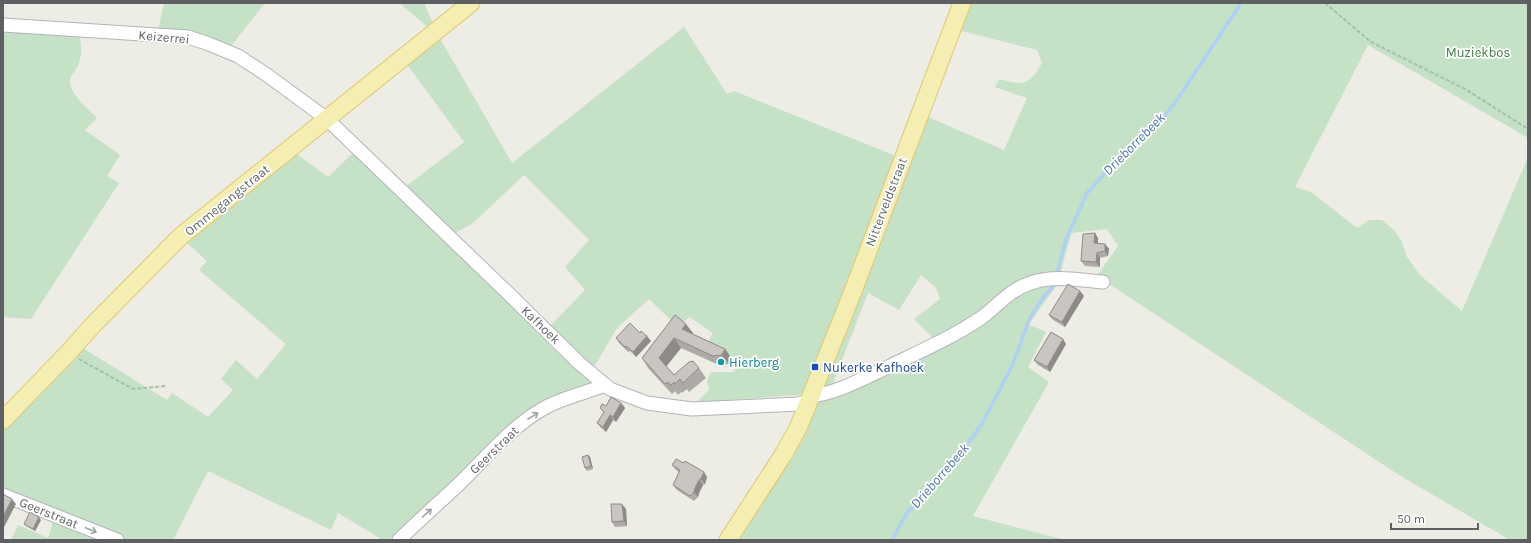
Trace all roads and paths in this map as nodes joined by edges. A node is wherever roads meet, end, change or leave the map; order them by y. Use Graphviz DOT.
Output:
graph roads {
  1 [pos="471,3"];
  2 [pos="962,3"];
  3 [pos="1325,3"];
  4 [pos="3,25"];
  5 [pos="327,119"];
  6 [pos="1528,129"];
  7 [pos="1103,282"];
  8 [pos="68,353"];
  9 [pos="166,386"];
  10 [pos="606,386"];
  11 [pos="810,399"];
  12 [pos="3,420"];
  13 [pos="3,495"];
  14 [pos="117,540"];
  15 [pos="399,540"];
  16 [pos="728,540"];
  1 -- 5 [label="main road, Ommegangstraat"];
  2 -- 11 [label="main road, Nitterveldstraat"];
  3 -- 6 [label="path"];
  4 -- 5 [label="street, Keizerrei"];
  5 -- 8 [label="main road, Ommegangstraat"];
  5 -- 10 [label="street, Kafhoek"];
  7 -- 11 [label="street, Kafhoek"];
  8 -- 9 [label="path"];
  8 -- 12 [label="main road, Ommegangstraat"];
  10 -- 11 [label="street, Kafhoek"];
  15 -- 10 [label="street, Geerstraat, one-way"];
  11 -- 16 [label="main road, Nitterveldstraat"];
  13 -- 14 [label="street, Geerstraat, one-way"];
}
